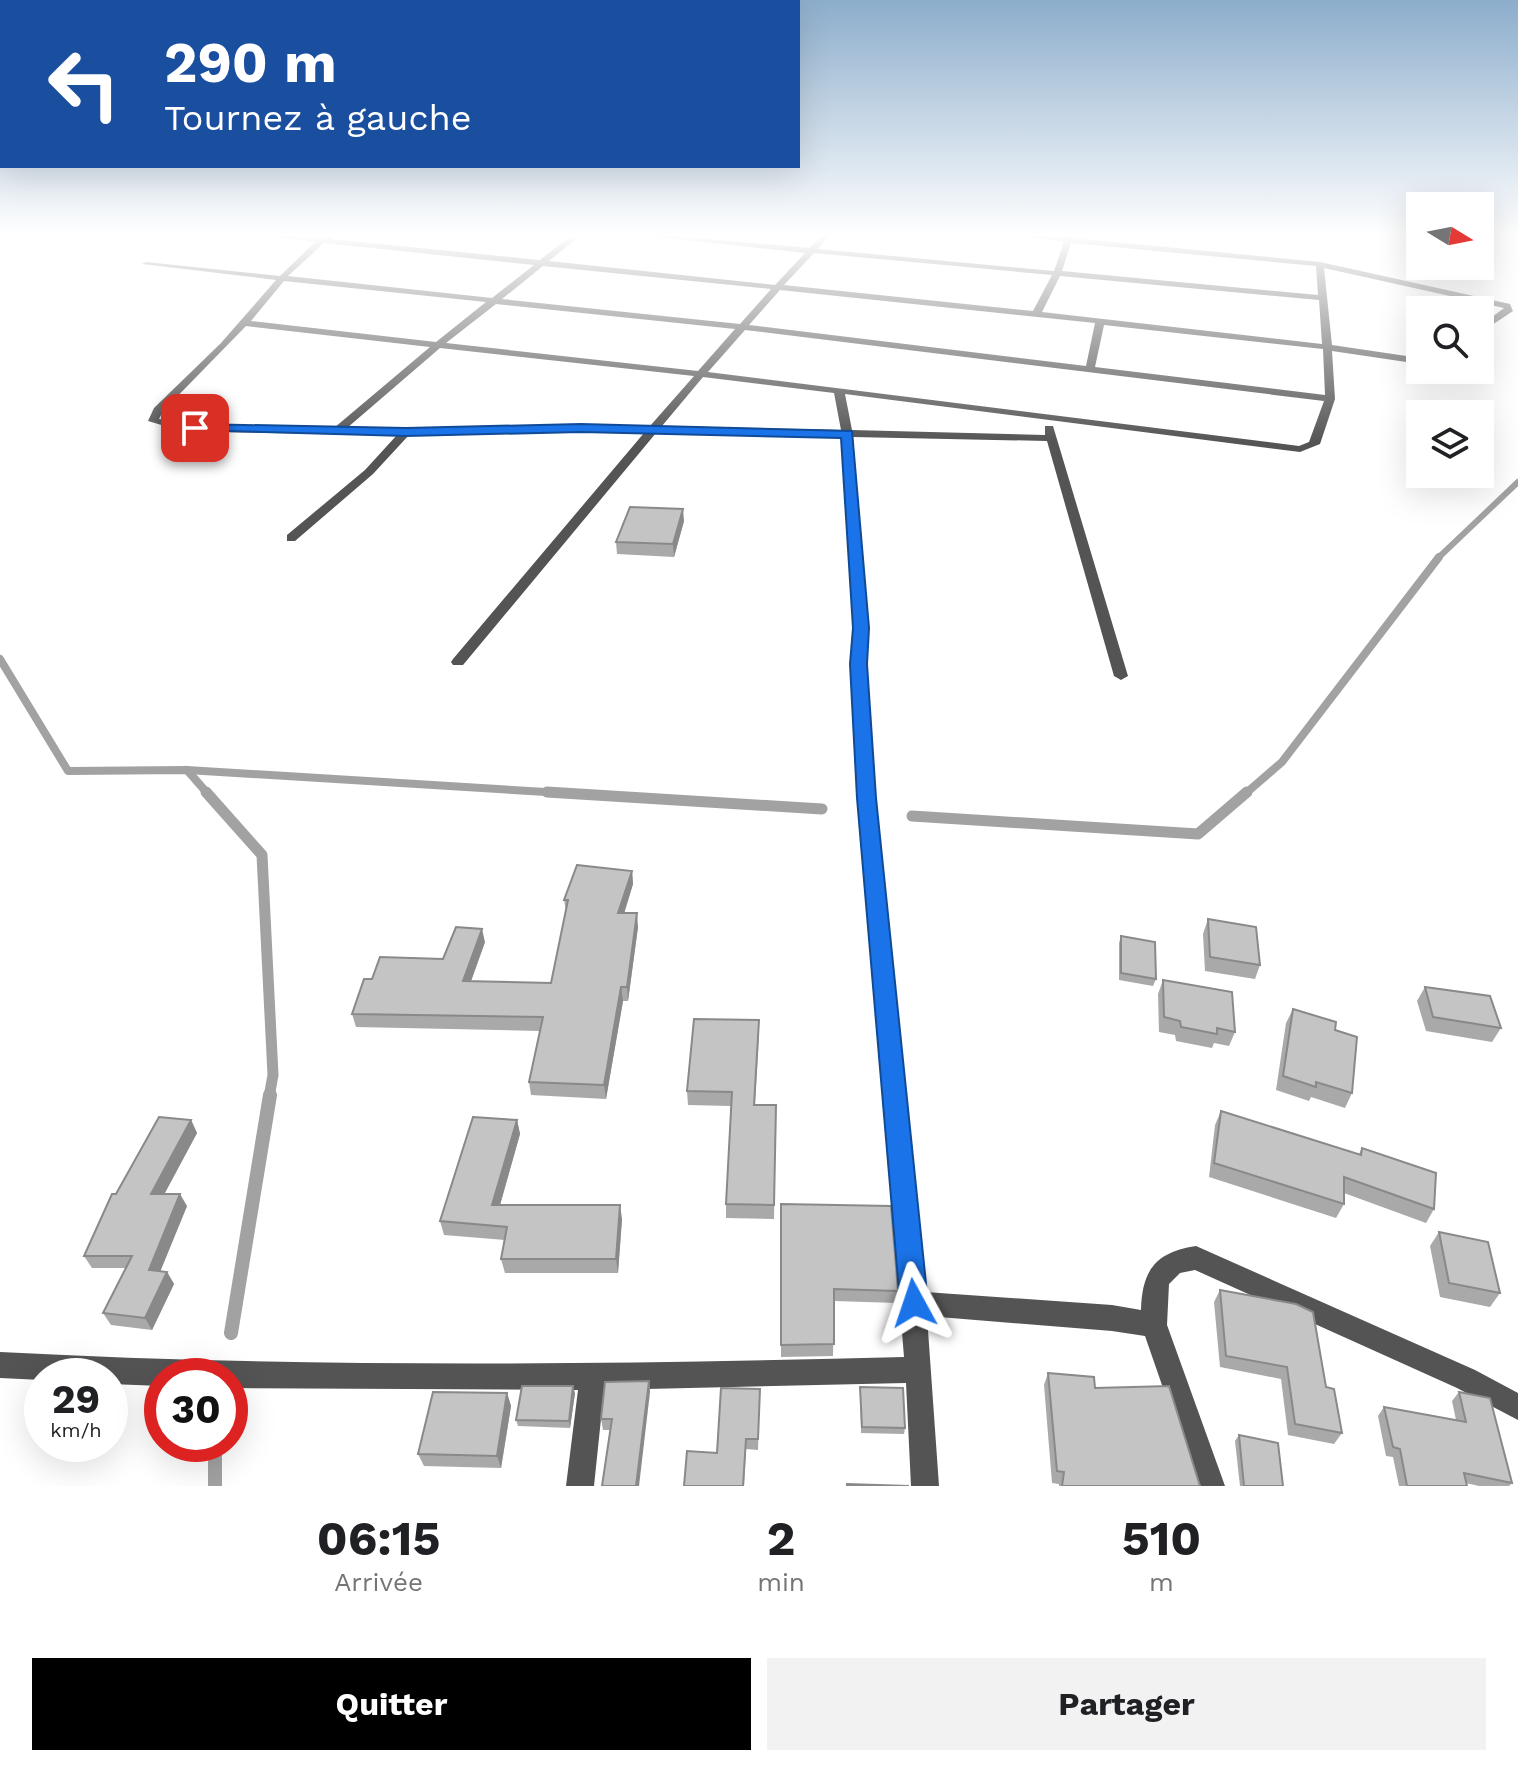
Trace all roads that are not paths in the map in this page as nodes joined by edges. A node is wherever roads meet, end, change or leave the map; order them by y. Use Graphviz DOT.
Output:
graph roads {
  1 [pos="260,304"];
  2 [pos="488,304"];
  3 [pos="533,304"];
  4 [pos="762,304"];
  5 [pos="939,304"];
  6 [pos="1041,304"];
  7 [pos="1323,304"];
  8 [pos="1500,304"];
  9 [pos="1036,314"];
  10 [pos="1494,321"];
  11 [pos="1100,322"];
  12 [pos="244,323"];
  13 [pos="744,327"];
  14 [pos="439,345"];
  15 [pos="1326,347"];
  16 [pos="1406,359"];
  17 [pos="1090,369"];
  18 [pos="701,375"];
  19 [pos="839,391"];
  20 [pos="1330,399"];
  21 [pos="1045,415"];
  22 [pos="338,430"];
  23 [pos="651,431"];
  24 [pos="406,432"];
  25 [pos="847,434"];
  26 [pos="1052,438"];
  27 [pos="291,538"];
  28 [pos="458,662"];
  29 [pos="1121,676"];
  30 [pos="914,1303"];
  31 [pos="1154,1325"];
  32 [pos="0,1365"];
  33 [pos="918,1370"];
  34 [pos="592,1379"];
  35 [pos="1518,1407"];
  36 [pos="580,1486"];
  37 [pos="925,1486"];
  38 [pos="1211,1486"];
  1 -- 12 [label="street"];
  2 -- 14 [label="street"];
  3 -- 13 [label="street"];
  4 -- 13 [label="street"];
  5 -- 9 [label="street"];
  6 -- 9 [label="street"];
  7 -- 15 [label="street"];
  8 -- 10 [label="street"];
  9 -- 11 [label="street"];
  11 -- 15 [label="street"];
  11 -- 17 [label="street"];
  12 -- 14 [label="street"];
  12 -- 22 [label="street"];
  13 -- 17 [label="street"];
  13 -- 18 [label="street"];
  14 -- 18 [label="street"];
  14 -- 22 [label="street"];
  15 -- 16 [label="street"];
  15 -- 20 [label="street"];
  17 -- 20 [label="street"];
  18 -- 19 [label="street"];
  18 -- 23 [label="street"];
  19 -- 21 [label="street"];
  19 -- 25 [label="street"];
  20 -- 21 [label="street"];
  21 -- 26 [label="street"];
  22 -- 24 [label="street"];
  23 -- 24 [label="street"];
  23 -- 25 [label="street"];
  23 -- 28 [label="street"];
  24 -- 27 [label="street"];
  25 -- 26 [label="street"];
  25 -- 30 [label="street"];
  26 -- 29 [label="street"];
  30 -- 31 [label="street"];
  30 -- 33 [label="street"];
  31 -- 35 [label="street"];
  31 -- 38 [label="street"];
  32 -- 34 [label="street"];
  33 -- 34 [label="street"];
  33 -- 37 [label="street"];
  34 -- 36 [label="street"];
}
